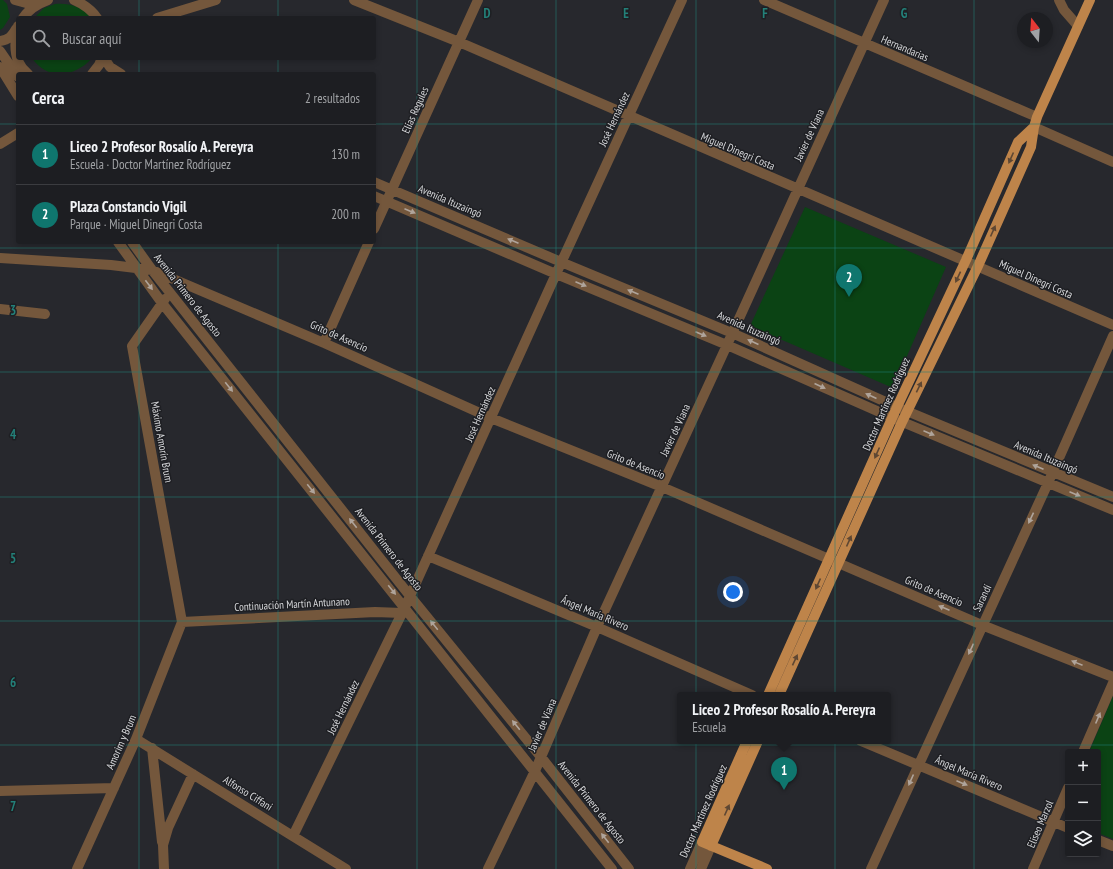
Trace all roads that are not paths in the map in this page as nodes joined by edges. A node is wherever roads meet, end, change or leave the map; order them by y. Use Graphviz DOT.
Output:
graph roads {
  1 [pos="15,0"];
  2 [pos="74,0"];
  3 [pos="216,0"];
  4 [pos="354,0"];
  5 [pos="478,0"];
  6 [pos="682,0"];
  7 [pos="764,0"];
  8 [pos="884,0"];
  9 [pos="1059,0"];
  10 [pos="1090,0"];
  11 [pos="44,1"];
  12 [pos="25,16"];
  13 [pos="95,16"];
  14 [pos="164,16"];
  15 [pos="1078,26"];
  16 [pos="16,29"];
  17 [pos="16,34"];
  18 [pos="0,41"];
  19 [pos="459,42"];
  20 [pos="864,43"];
  21 [pos="0,51"];
  22 [pos="16,54"];
  23 [pos="0,58"];
  24 [pos="18,60"];
  25 [pos="102,60"];
  26 [pos="105,60"];
  27 [pos="5,66"];
  28 [pos="18,72"];
  29 [pos="22,72"];
  30 [pos="94,72"];
  31 [pos="118,72"];
  32 [pos="16,91"];
  33 [pos="629,116"];
  34 [pos="1037,117"];
  35 [pos="1034,127"];
  36 [pos="16,134"];
  37 [pos="0,144"];
  38 [pos="1113,162"];
  39 [pos="376,183"];
  40 [pos="392,189"];
  41 [pos="797,189"];
  42 [pos="376,197"];
  43 [pos="386,201"];
  44 [pos="376,225"];
  45 [pos="119,244"];
  46 [pos="133,244"];
  47 [pos="367,244"];
  48 [pos="0,258"];
  49 [pos="966,260"];
  50 [pos="561,262"];
  51 [pos="978,266"];
  52 [pos="136,268"];
  53 [pos="152,270"];
  54 [pos="556,274"];
  55 [pos="179,281"];
  56 [pos="170,292"];
  57 [pos="162,303"];
  58 [pos="0,309"];
  59 [pos="45,314"];
  60 [pos="1113,325"];
  61 [pos="732,333"];
  62 [pos="1113,336"];
  63 [pos="324,343"];
  64 [pos="727,345"];
  65 [pos="897,407"];
  66 [pos="907,411"];
  67 [pos="491,418"];
  68 [pos="898,420"];
  69 [pos="1052,472"];
  70 [pos="1048,483"];
  71 [pos="662,487"];
  72 [pos="1113,497"];
  73 [pos="1113,510"];
  74 [pos="428,556"];
  75 [pos="829,559"];
  76 [pos="839,563"];
  77 [pos="410,596"];
  78 [pos="404,610"];
  79 [pos="182,622"];
  80 [pos="982,625"];
  81 [pos="597,627"];
  82 [pos="1113,677"];
  83 [pos="1113,683"];
  84 [pos="745,692"];
  85 [pos="769,692"];
  86 [pos="780,692"];
  87 [pos="136,739"];
  88 [pos="746,744"];
  89 [pos="757,744"];
  90 [pos="868,744"];
  91 [pos="152,748"];
  92 [pos="1085,749"];
  93 [pos="541,757"];
  94 [pos="918,764"];
  95 [pos="535,771"];
  96 [pos="193,774"];
  97 [pos="114,788"];
  98 [pos="0,791"];
  99 [pos="1065,795"];
  100 [pos="1053,822"];
  101 [pos="1065,827"];
  102 [pos="294,836"];
  103 [pos="1101,841"];
  104 [pos="707,844"];
  105 [pos="163,845"];
  106 [pos="1113,846"];
  107 [pos="76,869"];
  108 [pos="164,869"];
  109 [pos="346,869"];
  110 [pos="488,869"];
  111 [pos="612,869"];
  112 [pos="629,869"];
  113 [pos="690,869"];
  114 [pos="701,869"];
  115 [pos="767,869"];
  116 [pos="871,869"];
  117 [pos="1033,869"];
  1 -- 11 [label="street"];
  2 -- 13 [label="street"];
  3 -- 14 [label="street"];
  4 -- 19 [label="street, Miguel Dinegri Costa"];
  5 -- 19 [label="street, Elías Regules"];
  6 -- 33 [label="street, José Hernández"];
  7 -- 20 [label="street, Hernandarias"];
  8 -- 20 [label="street, Javier de Viana"];
  9 -- 15 [label="street"];
  10 -- 15 [label="main road, Doctor Martínez Rodríguez"];
  11 -- 12 [label="street"];
  15 -- 34 [label="main road, Doctor Martínez Rodríguez"];
  16 -- 18 [label="street"];
  17 -- 22 [label="street"];
  19 -- 33 [label="street, Miguel Dinegri Costa"];
  19 -- 40 [label="street, Elías Regules"];
  20 -- 34 [label="street, Hernandarias"];
  20 -- 41 [label="street, Javier de Viana"];
  21 -- 27 [label="street"];
  23 -- 27 [label="street"];
  24 -- 29 [label="street"];
  25 -- 30 [label="street"];
  26 -- 31 [label="street"];
  27 -- 28 [label="street"];
  27 -- 32 [label="street"];
  33 -- 41 [label="street, Miguel Dinegri Costa"];
  33 -- 50 [label="street, José Hernández"];
  34 -- 35 [label="main road, Doctor Martínez Rodríguez"];
  35 -- 38 [label="street"];
  35 -- 49 [label="main road, Doctor Martínez Rodríguez, one-way"];
  51 -- 35 [label="main road, Doctor Martínez Rodríguez, one-way"];
  36 -- 37 [label="street"];
  39 -- 40 [label="street, Avenida Ituzaingó"];
  40 -- 43 [label="street, Elías Regules"];
  50 -- 40 [label="street, Avenida Ituzaingó, one-way"];
  41 -- 49 [label="street, Miguel Dinegri Costa"];
  41 -- 61 [label="street, Javier de Viana"];
  42 -- 43 [label="street, Avenida Ituzaingó"];
  43 -- 44 [label="street, Elías Regules"];
  43 -- 54 [label="street, Avenida Ituzaingó, one-way"];
  45 -- 52 [label="street"];
  46 -- 53 [label="street, Avenida Primero de Agosto"];
  47 -- 63 [label="street"];
  48 -- 52 [label="street, Grito de Asencio"];
  49 -- 51 [label="street, Miguel Dinegri Costa"];
  49 -- 65 [label="main road, Doctor Martínez Rodríguez, one-way"];
  50 -- 54 [label="street, José Hernández"];
  61 -- 50 [label="street, Avenida Ituzaingó, one-way"];
  51 -- 60 [label="street, Miguel Dinegri Costa"];
  66 -- 51 [label="main road, Doctor Martínez Rodríguez, one-way"];
  52 -- 53 [label="street, Grito de Asencio"];
  52 -- 57 [label="street, one-way"];
  53 -- 55 [label="street, Grito de Asencio"];
  53 -- 56 [label="street, Avenida Primero de Agosto"];
  54 -- 64 [label="street, Avenida Ituzaingó, one-way"];
  54 -- 67 [label="street, José Hernández"];
  55 -- 56 [label="street, Máximo Amorín Brum"];
  55 -- 63 [label="street, Grito de Asencio"];
  56 -- 57 [label="street, Máximo Amorín Brum"];
  77 -- 56 [label="street, Avenida Primero de Agosto, one-way"];
  57 -- 78 [label="street, one-way"];
  57 -- 79 [label="street, Máximo Amorín Brum"];
  58 -- 59 [label="street"];
  61 -- 64 [label="street, Javier de Viana"];
  65 -- 61 [label="street, Avenida Ituzaingó, one-way"];
  62 -- 69 [label="street, Sarandí"];
  63 -- 67 [label="street, Grito de Asencio"];
  64 -- 68 [label="street, Avenida Ituzaingó, one-way"];
  64 -- 71 [label="street, Javier de Viana"];
  65 -- 66 [label="street, Avenida Ituzaingó"];
  65 -- 68 [label="main road, Doctor Martínez Rodríguez"];
  66 -- 68 [label="main road, Doctor Martínez Rodríguez"];
  69 -- 66 [label="street, Avenida Ituzaingó, one-way"];
  67 -- 71 [label="street, Grito de Asencio"];
  67 -- 74 [label="street, José Hernández"];
  68 -- 70 [label="street, Avenida Ituzaingó, one-way"];
  68 -- 75 [label="main road, Doctor Martínez Rodríguez, one-way"];
  76 -- 68 [label="main road, Doctor Martínez Rodríguez, one-way"];
  69 -- 70 [label="street, Sarandí"];
  69 -- 72 [label="street, Avenida Ituzaingó"];
  70 -- 73 [label="street, Avenida Ituzaingó, one-way"];
  70 -- 80 [label="street, Sarandí, one-way"];
  71 -- 75 [label="street, Grito de Asencio"];
  71 -- 81 [label="street, Javier de Viana"];
  74 -- 77 [label="street, José Hernández"];
  74 -- 81 [label="street, Ángel María Rivero"];
  75 -- 76 [label="street, Grito de Asencio"];
  75 -- 85 [label="main road, Doctor Martínez Rodríguez, one-way"];
  80 -- 76 [label="street, Grito de Asencio, one-way"];
  86 -- 76 [label="main road, Doctor Martínez Rodríguez, one-way"];
  77 -- 78 [label="street, José Hernández"];
  93 -- 77 [label="street, Avenida Primero de Agosto, one-way"];
  78 -- 79 [label="street, Continuación Martín Antunano"];
  78 -- 95 [label="street"];
  78 -- 102 [label="street, José Hernández"];
  79 -- 87 [label="street, Amorim y Brum"];
  82 -- 80 [label="street, Grito de Asencio, one-way"];
  80 -- 94 [label="street, Sarandí, one-way"];
  81 -- 84 [label="street, Ángel María Rivero"];
  81 -- 93 [label="street, Javier de Viana"];
  92 -- 83 [label="street, one-way"];
  87 -- 91 [label="street, Alfonso Ciffani"];
  87 -- 97 [label="street, Amorim y Brum"];
  88 -- 104 [label="main road, Doctor Martínez Rodríguez"];
  104 -- 89 [label="main road, Doctor Martínez Rodríguez, one-way"];
  90 -- 94 [label="street, Ángel María Rivero"];
  91 -- 96 [label="street, Alfonso Ciffani"];
  91 -- 105 [label="street"];
  93 -- 95 [label="street, Javier de Viana"];
  112 -- 93 [label="street, Avenida Primero de Agosto, one-way"];
  94 -- 100 [label="street, Ángel María Rivero, one-way"];
  94 -- 116 [label="street, Sarandí, one-way"];
  95 -- 110 [label="street, Javier de Viana"];
  95 -- 111 [label="street"];
  96 -- 102 [label="street, Alfonso Ciffani"];
  96 -- 105 [label="street"];
  97 -- 98 [label="street"];
  97 -- 107 [label="street, Amorim y Brum"];
  99 -- 100 [label="street, Eliseo Marzol"];
  100 -- 101 [label="street, Ángel María Rivero"];
  100 -- 117 [label="street, Eliseo Marzol"];
  102 -- 109 [label="street, Alfonso Ciffani"];
  103 -- 106 [label="street"];
  104 -- 113 [label="street, Doctor Martínez Rodríguez"];
  104 -- 114 [label="street, Doctor Martínez Rodríguez"];
  104 -- 115 [label="main road"];
  105 -- 108 [label="street"];
}
